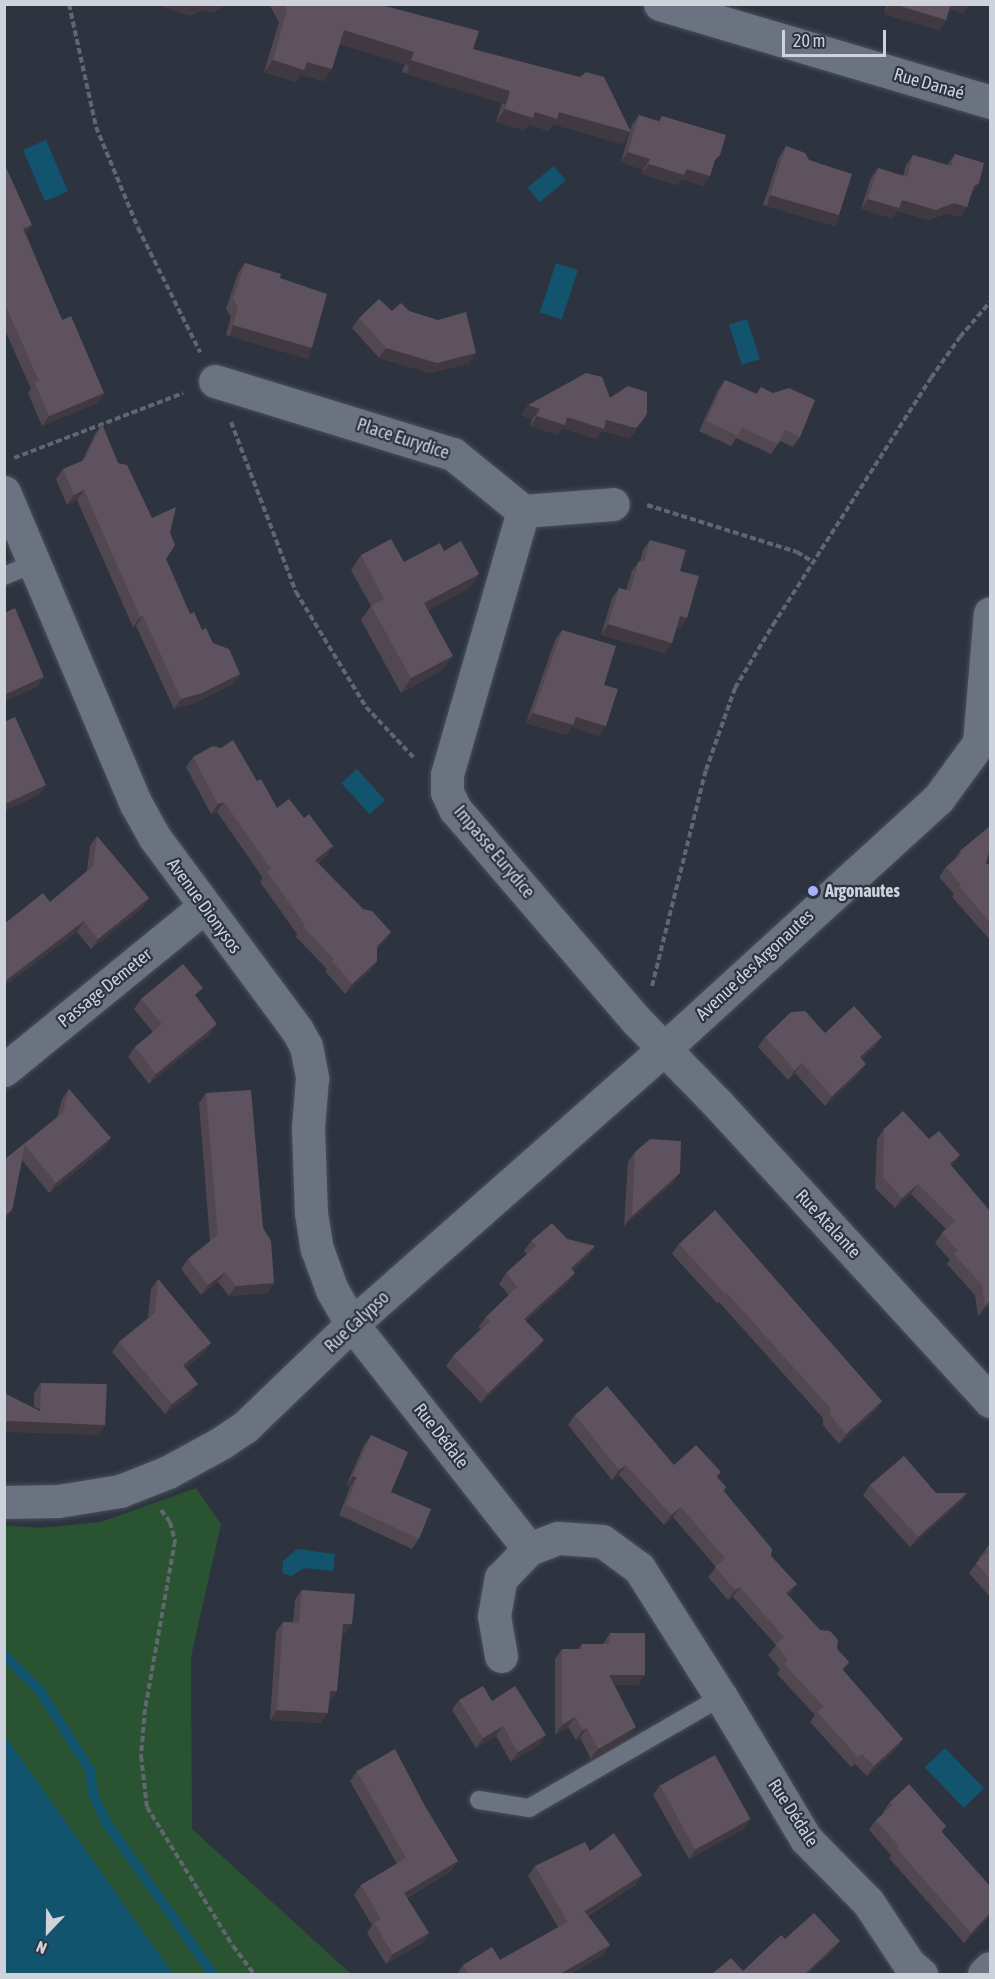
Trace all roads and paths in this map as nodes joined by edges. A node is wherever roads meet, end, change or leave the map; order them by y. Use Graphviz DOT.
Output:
graph roads {
  1 [pos="660,4"];
  2 [pos="990,102"];
  3 [pos="990,302"];
  4 [pos="215,381"];
  5 [pos="4,462"];
  6 [pos="4,492"];
  7 [pos="613,504"];
  8 [pos="523,511"];
  9 [pos="813,562"];
  10 [pos="35,563"];
  11 [pos="4,576"];
  12 [pos="990,613"];
  13 [pos="985,748"];
  14 [pos="205,906"];
  15 [pos="636,1020"];
  16 [pos="664,1049"];
  17 [pos="4,1070"];
  18 [pos="352,1324"];
  19 [pos="990,1401"];
  20 [pos="4,1502"];
  21 [pos="160,1509"];
  22 [pos="529,1549"];
  23 [pos="501,1656"];
  24 [pos="722,1697"];
  25 [pos="479,1800"];
  26 [pos="990,1968"];
  27 [pos="909,1971"];
  28 [pos="254,1974"];
  29 [pos="984,1974"];
  1 -- 2 [label="street, Rue Danaé"];
  3 -- 9 [label="path"];
  4 -- 5 [label="path"];
  4 -- 8 [label="street, Place Eurydice"];
  6 -- 10 [label="street, Avenue Dionysos"];
  7 -- 8 [label="street"];
  7 -- 9 [label="path"];
  8 -- 15 [label="street, Impasse Eurydice"];
  9 -- 15 [label="path"];
  10 -- 11 [label="lane"];
  10 -- 14 [label="street, Avenue Dionysos"];
  12 -- 13 [label="street, Avenue des Argonautes"];
  13 -- 16 [label="street, Avenue des Argonautes"];
  14 -- 17 [label="street, Passage Demeter"];
  14 -- 18 [label="street, Avenue Dionysos"];
  15 -- 16 [label="street, Impasse Eurydice"];
  16 -- 18 [label="street, Rue Calypso"];
  16 -- 19 [label="street, Rue Atalante"];
  18 -- 20 [label="street, Rue Calypso"];
  18 -- 22 [label="street, Rue Dédale"];
  21 -- 28 [label="path"];
  22 -- 23 [label="street, Rue Dédale"];
  22 -- 24 [label="street, Rue Dédale"];
  24 -- 25 [label="lane"];
  24 -- 27 [label="street, Rue Dédale"];
  26 -- 29 [label="street"];
}
